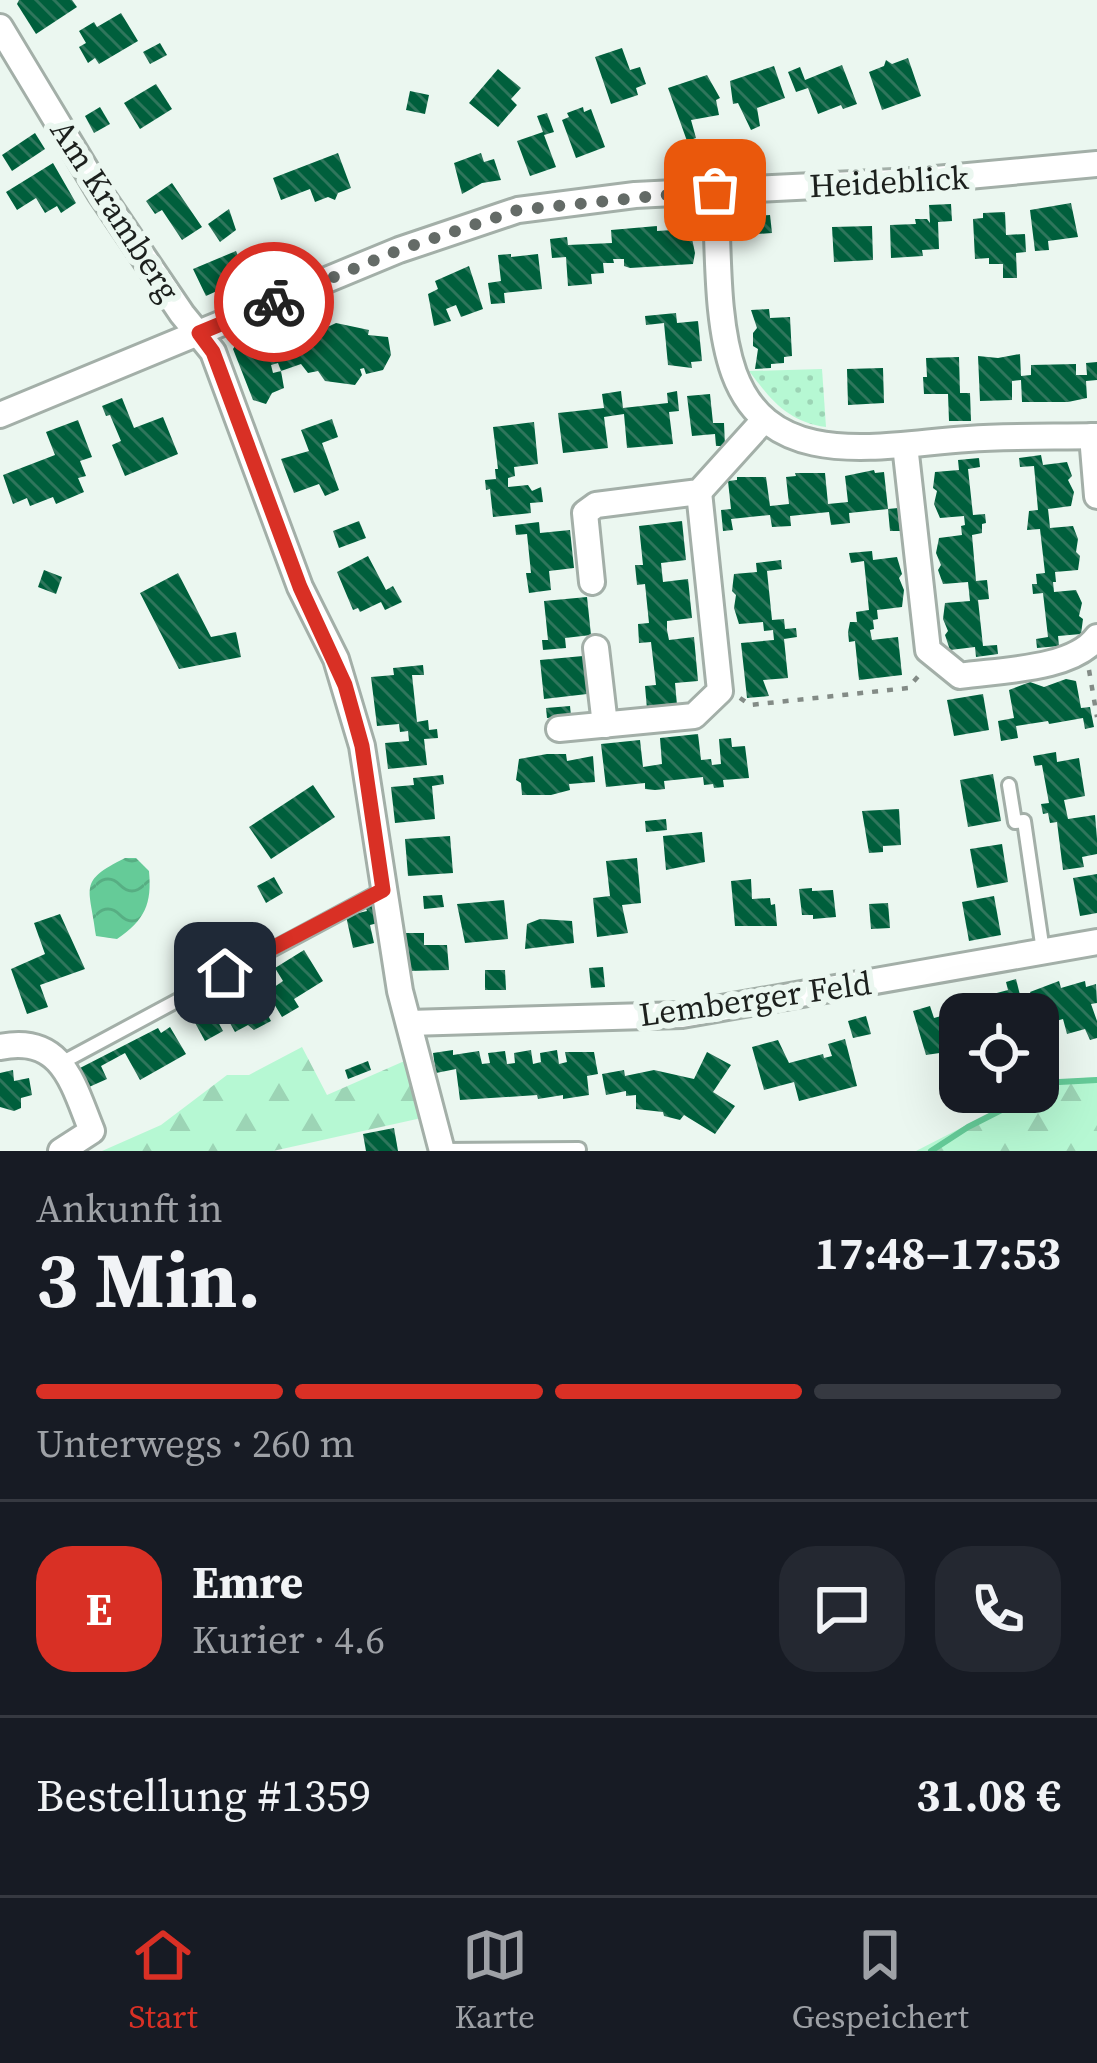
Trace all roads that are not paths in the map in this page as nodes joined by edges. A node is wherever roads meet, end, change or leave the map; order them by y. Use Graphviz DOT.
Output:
graph roads {
  1 [pos="0,27"];
  2 [pos="1097,164"];
  3 [pos="715,190"];
  4 [pos="199,333"];
  5 [pos="0,415"];
  6 [pos="764,420"];
  7 [pos="1094,436"];
  8 [pos="905,445"];
  9 [pos="699,492"];
  10 [pos="1097,496"];
  11 [pos="592,582"];
  12 [pos="1092,644"];
  13 [pos="596,648"];
  14 [pos="605,724"];
  15 [pos="559,729"];
  16 [pos="1009,785"];
  17 [pos="383,890"];
  18 [pos="1097,942"];
  19 [pos="1043,951"];
  20 [pos="409,1023"];
  21 [pos="0,1047"];
  22 [pos="63,1062"];
  23 [pos="579,1149"];
  24 [pos="61,1151"];
  25 [pos="442,1151"];
  1 -- 4 [label="street, Am Kramberg"];
  2 -- 3 [label="street, Heideblick"];
  3 -- 4 [label="street, Heideblick"];
  3 -- 6 [label="street"];
  4 -- 5 [label="street, Heideblick"];
  4 -- 17 [label="street, Am Kramberg"];
  6 -- 8 [label="street"];
  6 -- 9 [label="street"];
  7 -- 8 [label="street"];
  7 -- 10 [label="street"];
  8 -- 12 [label="street"];
  9 -- 11 [label="street"];
  9 -- 14 [label="street"];
  13 -- 14 [label="street"];
  14 -- 15 [label="street"];
  16 -- 19 [label="lane"];
  17 -- 20 [label="street, Am Kramberg"];
  17 -- 22 [label="lane"];
  18 -- 19 [label="street, Lemberger Feld"];
  19 -- 20 [label="street, Lemberger Feld"];
  20 -- 25 [label="street, Am Kramberg"];
  21 -- 22 [label="street"];
  22 -- 24 [label="street"];
  23 -- 25 [label="lane"];
}
